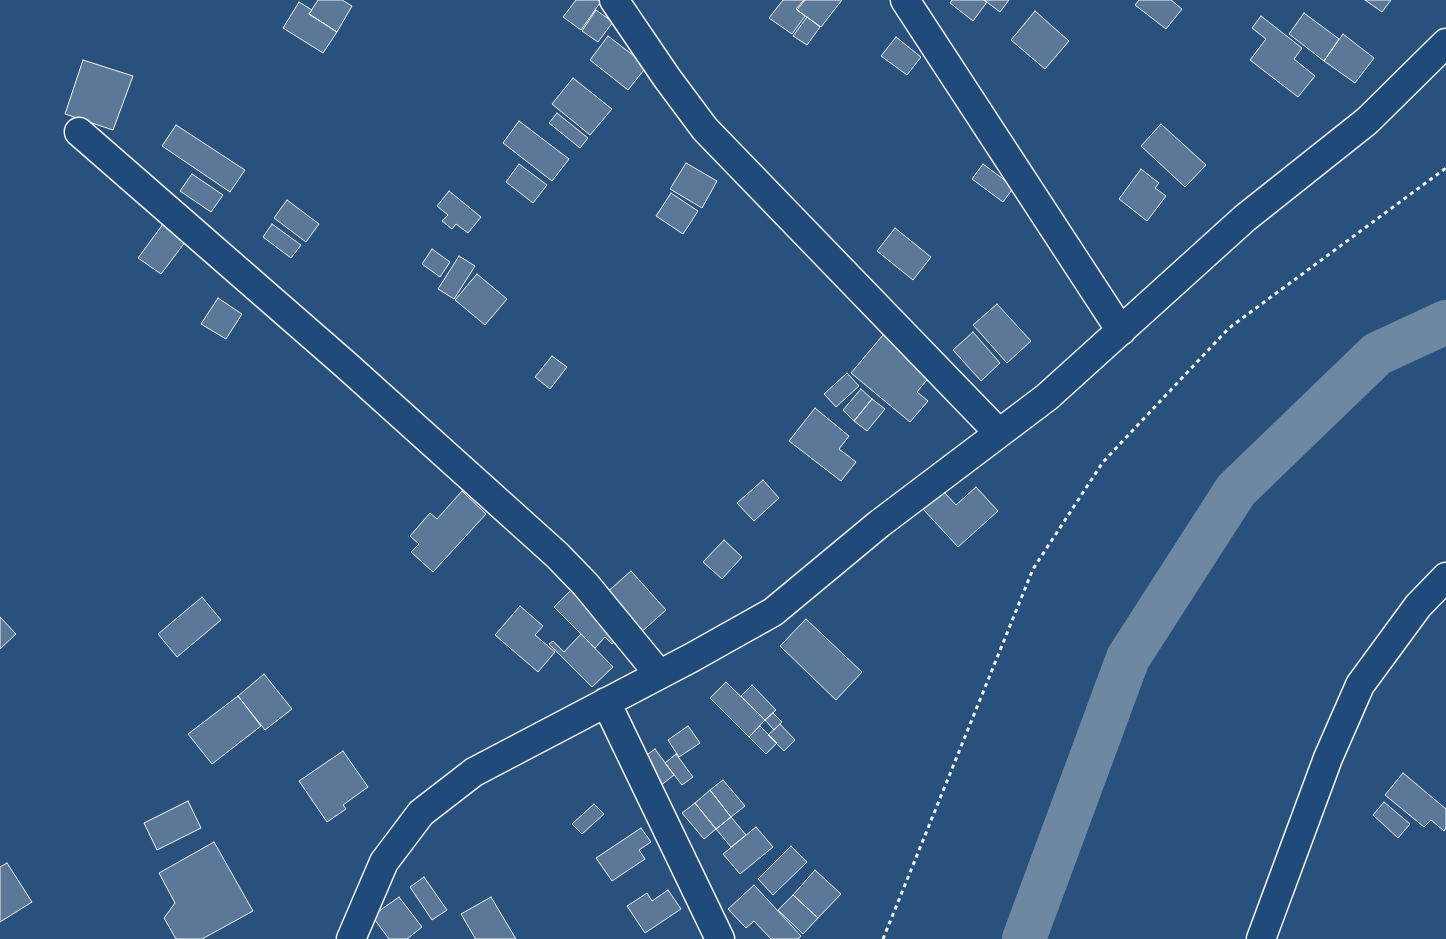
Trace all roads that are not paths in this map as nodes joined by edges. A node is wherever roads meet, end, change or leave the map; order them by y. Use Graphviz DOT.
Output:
graph roads {
  1 [pos="614,0"];
  2 [pos="905,0"];
  3 [pos="1446,43"];
  4 [pos="79,132"];
  5 [pos="1121,331"];
  6 [pos="999,433"];
  7 [pos="1446,577"];
  8 [pos="660,674"];
  9 [pos="606,702"];
  10 [pos="351,939"];
  11 [pos="720,939"];
  12 [pos="1260,939"];
  1 -- 6 [label="street"];
  2 -- 5 [label="street"];
  3 -- 5 [label="street"];
  4 -- 8 [label="street"];
  5 -- 6 [label="street"];
  6 -- 8 [label="street"];
  7 -- 12 [label="street"];
  8 -- 9 [label="street"];
  9 -- 10 [label="street"];
  9 -- 11 [label="street"];
}
